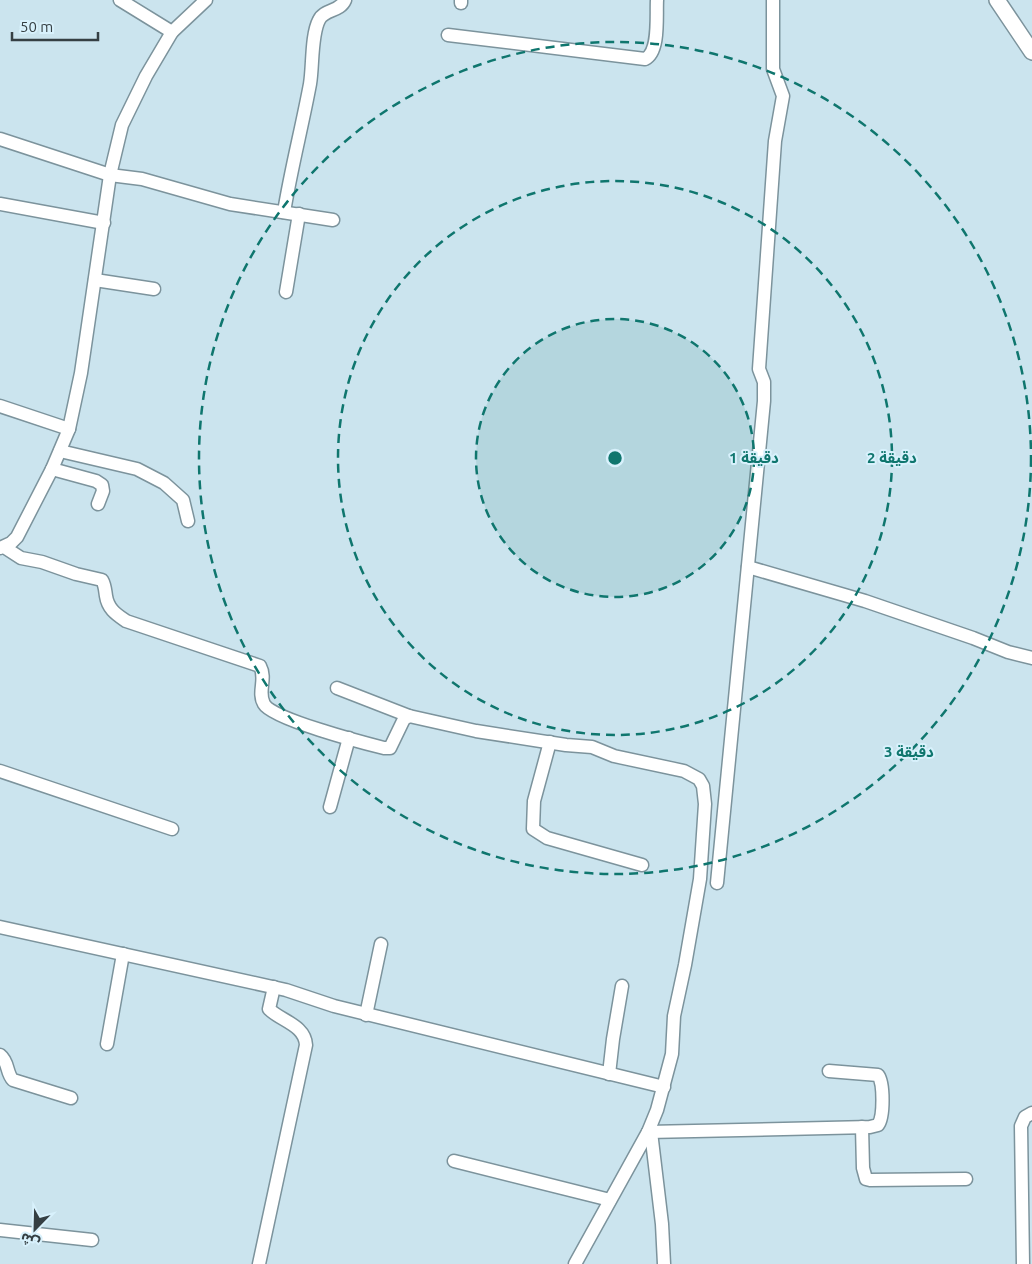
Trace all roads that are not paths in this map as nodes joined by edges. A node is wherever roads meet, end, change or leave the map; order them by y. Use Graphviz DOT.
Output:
graph roads {
  1 [pos="120,0"];
  2 [pos="206,0"];
  3 [pos="345,0"];
  4 [pos="657,0"];
  5 [pos="773,0"];
  6 [pos="997,0"];
  7 [pos="172,32"];
  8 [pos="448,35"];
  9 [pos="1032,52"];
  10 [pos="0,139"];
  11 [pos="110,175"];
  12 [pos="0,204"];
  13 [pos="284,212"];
  14 [pos="298,214"];
  15 [pos="332,220"];
  16 [pos="104,223"];
  17 [pos="95,280"];
  18 [pos="154,289"];
  19 [pos="286,292"];
  20 [pos="0,406"];
  21 [pos="68,429"];
  22 [pos="60,451"];
  23 [pos="52,469"];
  24 [pos="98,504"];
  25 [pos="188,521"];
  26 [pos="2,548"];
  27 [pos="748,567"];
  28 [pos="1032,658"];
  29 [pos="337,688"];
  30 [pos="408,716"];
  31 [pos="348,738"];
  32 [pos="550,742"];
  33 [pos="0,771"];
  34 [pos="330,807"];
  35 [pos="172,829"];
  36 [pos="642,865"];
  37 [pos="716,883"];
  38 [pos="0,927"];
  39 [pos="381,944"];
  40 [pos="123,954"];
  41 [pos="622,986"];
  42 [pos="274,987"];
  43 [pos="366,1014"];
  44 [pos="107,1044"];
  45 [pos="0,1055"];
  46 [pos="829,1071"];
  47 [pos="610,1074"];
  48 [pos="664,1087"];
  49 [pos="71,1098"];
  50 [pos="1032,1113"];
  51 [pos="862,1127"];
  52 [pos="650,1132"];
  53 [pos="454,1161"];
  54 [pos="966,1179"];
  55 [pos="610,1200"];
  56 [pos="0,1230"];
  57 [pos="92,1240"];
  58 [pos="259,1264"];
  59 [pos="575,1264"];
  60 [pos="664,1264"];
  61 [pos="1022,1264"];
  1 -- 7 [label="street"];
  2 -- 7 [label="street"];
  3 -- 13 [label="street"];
  4 -- 8 [label="street"];
  5 -- 27 [label="street"];
  6 -- 9 [label="main road"];
  7 -- 11 [label="street"];
  10 -- 11 [label="street"];
  11 -- 13 [label="street"];
  11 -- 16 [label="street"];
  12 -- 16 [label="street"];
  13 -- 14 [label="street"];
  14 -- 15 [label="street"];
  14 -- 19 [label="street"];
  16 -- 17 [label="street"];
  17 -- 18 [label="street"];
  17 -- 21 [label="street"];
  20 -- 21 [label="street"];
  21 -- 22 [label="street"];
  22 -- 23 [label="street"];
  22 -- 25 [label="street"];
  23 -- 24 [label="street"];
  23 -- 26 [label="street"];
  26 -- 31 [label="street"];
  27 -- 28 [label="street"];
  27 -- 37 [label="street"];
  29 -- 30 [label="street"];
  30 -- 31 [label="street"];
  30 -- 32 [label="street"];
  31 -- 34 [label="street"];
  32 -- 36 [label="street"];
  32 -- 48 [label="street"];
  33 -- 35 [label="street"];
  38 -- 40 [label="street"];
  39 -- 43 [label="street"];
  40 -- 42 [label="street"];
  40 -- 44 [label="street"];
  41 -- 47 [label="street"];
  42 -- 43 [label="street"];
  42 -- 58 [label="street"];
  43 -- 47 [label="street"];
  45 -- 49 [label="street"];
  46 -- 51 [label="street"];
  47 -- 48 [label="street"];
  48 -- 52 [label="street"];
  50 -- 61 [label="street"];
  51 -- 52 [label="street"];
  51 -- 54 [label="street"];
  52 -- 55 [label="street"];
  52 -- 60 [label="street"];
  53 -- 55 [label="street"];
  55 -- 59 [label="street"];
  56 -- 57 [label="street"];
}
